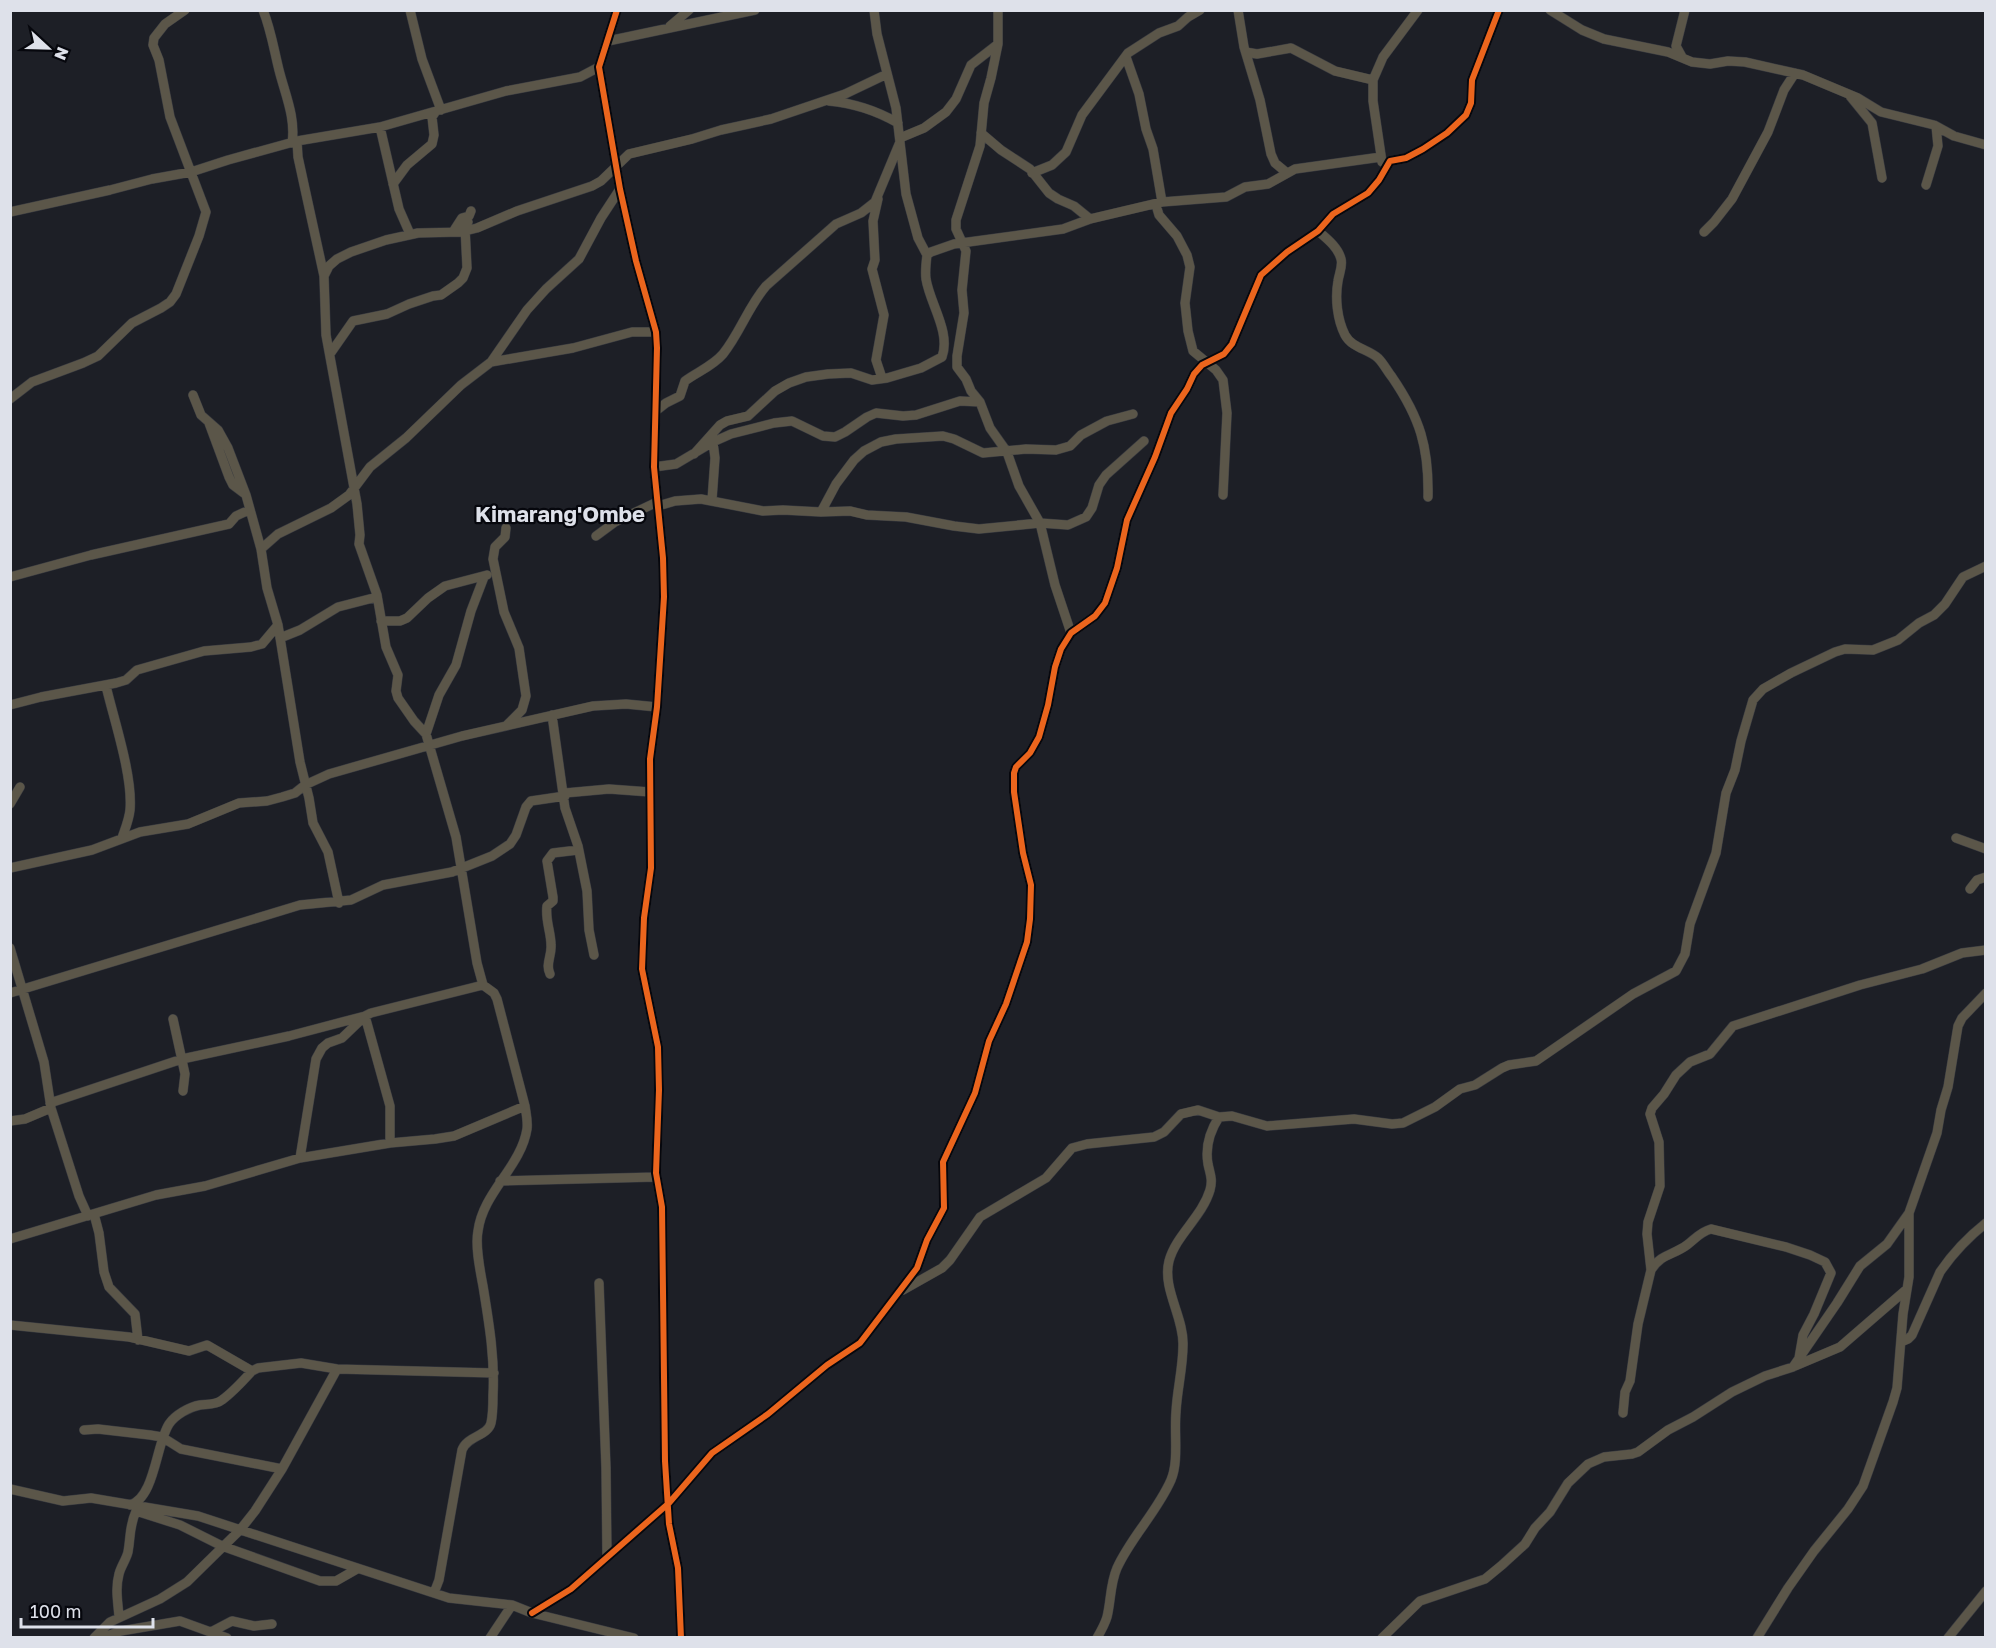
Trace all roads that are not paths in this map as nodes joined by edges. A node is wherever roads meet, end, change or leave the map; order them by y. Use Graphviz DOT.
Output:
graph roads {
  1 [pos="185,10"];
  2 [pos="263,10"];
  3 [pos="410,10"];
  4 [pos="617,10"];
  5 [pos="689,10"];
  6 [pos="755,10"];
  7 [pos="874,10"];
  8 [pos="998,10"];
  9 [pos="1200,10"];
  10 [pos="1238,10"];
  11 [pos="1418,10"];
  12 [pos="1499,10"];
  13 [pos="1550,10"];
  14 [pos="1685,10"];
  15 [pos="669,27"];
  16 [pos="608,41"];
  17 [pos="998,45"];
  18 [pos="1245,52"];
  19 [pos="1126,57"];
  20 [pos="1682,57"];
  21 [pos="599,68"];
  22 [pos="1795,73"];
  23 [pos="887,74"];
  24 [pos="1373,80"];
  25 [pos="1849,94"];
  26 [pos="826,101"];
  27 [pos="438,111"];
  28 [pos="897,123"];
  29 [pos="1936,126"];
  30 [pos="380,127"];
  31 [pos="981,133"];
  32 [pos="900,140"];
  33 [pos="295,142"];
  34 [pos="1986,145"];
  35 [pos="1381,157"];
  36 [pos="616,168"];
  37 [pos="1383,171"];
  38 [pos="191,172"];
  39 [pos="1032,173"];
  40 [pos="1287,173"];
  41 [pos="1882,178"];
  42 [pos="393,184"];
  43 [pos="1926,185"];
  44 [pos="620,189"];
  45 [pos="879,196"];
  46 [pos="1159,204"];
  47 [pos="10,212"];
  48 [pos="1090,219"];
  49 [pos="468,220"];
  50 [pos="1318,231"];
  51 [pos="453,232"];
  52 [pos="1704,232"];
  53 [pos="410,234"];
  54 [pos="963,243"];
  55 [pos="927,255"];
  56 [pos="324,276"];
  57 [pos="656,332"];
  58 [pos="330,354"];
  59 [pos="491,362"];
  60 [pos="1207,363"];
  61 [pos="882,378"];
  62 [pos="193,395"];
  63 [pos="10,399"];
  64 [pos="980,402"];
  65 [pos="657,410"];
  66 [pos="1132,414"];
  67 [pos="1144,441"];
  68 [pos="712,442"];
  69 [pos="1007,452"];
  70 [pos="694,454"];
  71 [pos="654,467"];
  72 [pos="354,489"];
  73 [pos="1223,495"];
  74 [pos="1428,497"];
  75 [pos="712,500"];
  76 [pos="657,504"];
  77 [pos="249,510"];
  78 [pos="821,512"];
  79 [pos="1040,523"];
  80 [pos="506,528"];
  81 [pos="596,536"];
  82 [pos="261,549"];
  83 [pos="1986,566"];
  84 [pos="495,572"];
  85 [pos="10,577"];
  86 [pos="484,577"];
  87 [pos="377,597"];
  88 [pos="381,621"];
  89 [pos="278,625"];
  90 [pos="1071,633"];
  91 [pos="280,638"];
  92 [pos="106,686"];
  93 [pos="10,705"];
  94 [pos="657,707"];
  95 [pos="552,715"];
  96 [pos="505,727"];
  97 [pos="426,734"];
  98 [pos="429,745"];
  99 [pos="305,785"];
  100 [pos="20,787"];
  101 [pos="650,792"];
  102 [pos="565,795"];
  103 [pos="10,804"];
  104 [pos="122,838"];
  105 [pos="1956,838"];
  106 [pos="1986,849"];
  107 [pos="579,850"];
  108 [pos="10,868"];
  109 [pos="461,868"];
  110 [pos="1986,877"];
  111 [pos="1970,889"];
  112 [pos="339,903"];
  113 [pos="10,948"];
  114 [pos="1986,950"];
  115 [pos="594,956"];
  116 [pos="550,974"];
  117 [pos="483,985"];
  118 [pos="23,990"];
  119 [pos="10,993"];
  120 [pos="1986,993"];
  121 [pos="365,1016"];
  122 [pos="173,1019"];
  123 [pos="182,1059"];
  124 [pos="183,1091"];
  125 [pos="50,1106"];
  126 [pos="525,1106"];
  127 [pos="1219,1117"];
  128 [pos="10,1121"];
  129 [pos="390,1143"];
  130 [pos="300,1158"];
  131 [pos="656,1177"];
  132 [pos="500,1182"];
  133 [pos="1910,1213"];
  134 [pos="91,1215"];
  135 [pos="1986,1223"];
  136 [pos="10,1239"];
  137 [pos="1651,1270"];
  138 [pos="600,1283"];
  139 [pos="1907,1289"];
  140 [pos="899,1292"];
  141 [pos="10,1325"];
  142 [pos="138,1340"];
  143 [pos="1901,1342"];
  144 [pos="1796,1363"];
  145 [pos="337,1369"];
  146 [pos="252,1371"];
  147 [pos="494,1373"];
  148 [pos="1623,1413"];
  149 [pos="84,1431"];
  150 [pos="162,1437"];
  151 [pos="282,1469"];
  152 [pos="10,1489"];
  153 [pos="20,1492"];
  154 [pos="10,1498"];
  155 [pos="669,1503"];
  156 [pos="133,1508"];
  157 [pos="240,1530"];
  158 [pos="222,1546"];
  159 [pos="607,1557"];
  160 [pos="357,1569"];
  161 [pos="1986,1591"];
  162 [pos="434,1593"];
  163 [pos="512,1605"];
  164 [pos="532,1613"];
  165 [pos="119,1617"];
  166 [pos="272,1624"];
  167 [pos="212,1632"];
  168 [pos="122,1634"];
  169 [pos="604,1634"];
  170 [pos="94,1638"];
  171 [pos="101,1638"];
  172 [pos="227,1638"];
  173 [pos="490,1638"];
  174 [pos="634,1638"];
  175 [pos="681,1638"];
  176 [pos="1097,1638"];
  177 [pos="1382,1638"];
  178 [pos="1757,1638"];
  179 [pos="1948,1638"];
  1 -- 38 [label="street"];
  2 -- 33 [label="street"];
  3 -- 27 [label="street"];
  4 -- 16 [label="street"];
  5 -- 15 [label="street"];
  6 -- 15 [label="street"];
  7 -- 23 [label="street"];
  8 -- 17 [label="street"];
  9 -- 19 [label="street"];
  10 -- 18 [label="street"];
  11 -- 24 [label="street"];
  12 -- 37 [label="street"];
  13 -- 20 [label="street"];
  14 -- 20 [label="street"];
  15 -- 16 [label="street"];
  16 -- 21 [label="street"];
  17 -- 31 [label="street"];
  17 -- 32 [label="street"];
  18 -- 24 [label="street"];
  18 -- 40 [label="street"];
  19 -- 39 [label="street"];
  19 -- 46 [label="street"];
  20 -- 22 [label="street"];
  21 -- 27 [label="street"];
  21 -- 36 [label="street"];
  22 -- 25 [label="street"];
  22 -- 52 [label="street"];
  23 -- 26 [label="street"];
  23 -- 28 [label="street"];
  24 -- 35 [label="street"];
  25 -- 29 [label="street"];
  25 -- 41 [label="street"];
  26 -- 28 [label="street"];
  26 -- 36 [label="street"];
  27 -- 30 [label="street"];
  27 -- 42 [label="street"];
  28 -- 32 [label="street"];
  29 -- 34 [label="street"];
  29 -- 43 [label="street"];
  30 -- 33 [label="street"];
  30 -- 42 [label="street"];
  31 -- 39 [label="street"];
  31 -- 54 [label="street"];
  32 -- 45 [label="street"];
  32 -- 55 [label="street"];
  33 -- 38 [label="street"];
  33 -- 56 [label="street"];
  35 -- 37 [label="street"];
  35 -- 40 [label="street"];
  36 -- 44 [label="street"];
  36 -- 49 [label="street"];
  37 -- 50 [label="street"];
  38 -- 47 [label="street"];
  38 -- 63 [label="street"];
  39 -- 48 [label="street"];
  40 -- 46 [label="street"];
  42 -- 53 [label="street"];
  44 -- 57 [label="street"];
  44 -- 59 [label="street"];
  45 -- 61 [label="street"];
  45 -- 65 [label="street"];
  46 -- 48 [label="street"];
  46 -- 60 [label="street"];
  48 -- 54 [label="street"];
  49 -- 51 [label="street"];
  49 -- 51 [label="street"];
  49 -- 58 [label="street"];
  50 -- 60 [label="street"];
  50 -- 74 [label="street"];
  51 -- 53 [label="street"];
  53 -- 56 [label="street"];
  54 -- 55 [label="street"];
  54 -- 64 [label="street"];
  55 -- 61 [label="street"];
  56 -- 58 [label="street"];
  57 -- 59 [label="street"];
  57 -- 65 [label="street"];
  58 -- 72 [label="street"];
  59 -- 72 [label="street"];
  60 -- 73 [label="street"];
  60 -- 90 [label="street"];
  61 -- 70 [label="street"];
  62 -- 77 [label="street"];
  64 -- 68 [label="street"];
  64 -- 69 [label="street"];
  65 -- 71 [label="street"];
  66 -- 69 [label="street"];
  67 -- 79 [label="street"];
  68 -- 70 [label="street"];
  68 -- 75 [label="street"];
  69 -- 78 [label="street"];
  69 -- 79 [label="street"];
  70 -- 71 [label="street"];
  71 -- 76 [label="street"];
  72 -- 82 [label="street"];
  72 -- 87 [label="street"];
  75 -- 76 [label="street"];
  75 -- 78 [label="street"];
  76 -- 81 [label="street"];
  76 -- 94 [label="street"];
  77 -- 82 [label="street"];
  77 -- 85 [label="street"];
  78 -- 79 [label="street"];
  79 -- 90 [label="street"];
  80 -- 84 [label="street"];
  82 -- 89 [label="street"];
  83 -- 127 [label="street"];
  84 -- 86 [label="street"];
  84 -- 96 [label="street"];
  86 -- 88 [label="street"];
  86 -- 97 [label="street"];
  87 -- 88 [label="street"];
  87 -- 91 [label="street"];
  88 -- 97 [label="street"];
  89 -- 91 [label="street"];
  89 -- 92 [label="street"];
  90 -- 140 [label="street"];
  91 -- 99 [label="street"];
  92 -- 93 [label="street"];
  92 -- 104 [label="street"];
  94 -- 95 [label="street"];
  94 -- 101 [label="street"];
  95 -- 96 [label="street"];
  95 -- 102 [label="street"];
  96 -- 98 [label="street"];
  97 -- 98 [label="street"];
  98 -- 99 [label="street"];
  98 -- 109 [label="street"];
  99 -- 104 [label="street"];
  99 -- 112 [label="street"];
  100 -- 103 [label="street"];
  101 -- 102 [label="street"];
  101 -- 131 [label="street"];
  102 -- 107 [label="street"];
  102 -- 109 [label="street"];
  104 -- 108 [label="street"];
  105 -- 106 [label="street"];
  107 -- 115 [label="street"];
  107 -- 116 [label="street"];
  109 -- 112 [label="street"];
  109 -- 117 [label="street"];
  110 -- 111 [label="street"];
  112 -- 118 [label="street"];
  113 -- 118 [label="street"];
  114 -- 137 [label="street"];
  117 -- 121 [label="street"];
  117 -- 126 [label="street"];
  118 -- 119 [label="street"];
  118 -- 125 [label="street"];
  120 -- 133 [label="street"];
  121 -- 123 [label="street"];
  121 -- 129 [label="street"];
  121 -- 130 [label="street"];
  122 -- 123 [label="street"];
  123 -- 124 [label="street"];
  123 -- 125 [label="street"];
  125 -- 128 [label="street"];
  125 -- 134 [label="street"];
  126 -- 129 [label="street"];
  126 -- 132 [label="street"];
  127 -- 140 [label="street"];
  127 -- 176 [label="street"];
  129 -- 130 [label="street"];
  130 -- 134 [label="street"];
  131 -- 132 [label="street"];
  131 -- 155 [label="street"];
  132 -- 147 [label="street"];
  133 -- 139 [label="street"];
  133 -- 144 [label="street"];
  134 -- 136 [label="street"];
  134 -- 142 [label="street"];
  135 -- 143 [label="street"];
  137 -- 144 [label="street"];
  137 -- 148 [label="street"];
  138 -- 159 [label="street"];
  139 -- 143 [label="street"];
  139 -- 144 [label="street"];
  140 -- 155 [label="street"];
  141 -- 142 [label="street"];
  142 -- 146 [label="street"];
  143 -- 178 [label="street"];
  144 -- 177 [label="street"];
  145 -- 146 [label="street"];
  145 -- 147 [label="street"];
  145 -- 151 [label="street"];
  146 -- 150 [label="street"];
  147 -- 162 [label="street"];
  149 -- 150 [label="street"];
  150 -- 151 [label="street"];
  150 -- 156 [label="street"];
  151 -- 157 [label="street"];
  152 -- 153 [label="street"];
  153 -- 154 [label="street"];
  153 -- 156 [label="street"];
  155 -- 159 [label="street"];
  155 -- 175 [label="street"];
  156 -- 157 [label="street"];
  156 -- 158 [label="street"];
  156 -- 165 [label="street"];
  157 -- 158 [label="street"];
  157 -- 160 [label="street"];
  158 -- 160 [label="street"];
  158 -- 165 [label="street"];
  159 -- 164 [label="street"];
  160 -- 162 [label="street"];
  161 -- 179 [label="street"];
  162 -- 163 [label="street"];
  163 -- 164 [label="street"];
  163 -- 173 [label="street"];
  164 -- 169 [label="street"];
  165 -- 170 [label="street"];
  166 -- 167 [label="street"];
  167 -- 168 [label="street"];
  167 -- 172 [label="street"];
  168 -- 171 [label="street"];
  169 -- 174 [label="street"];
}
